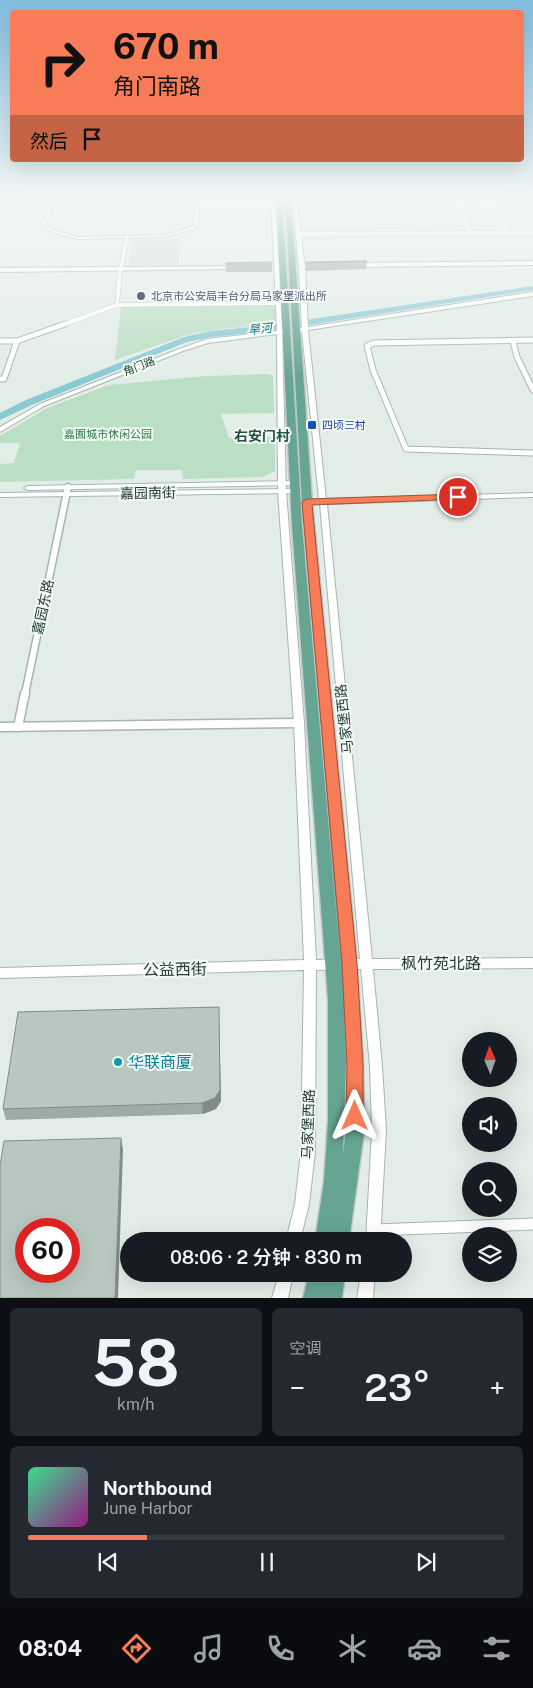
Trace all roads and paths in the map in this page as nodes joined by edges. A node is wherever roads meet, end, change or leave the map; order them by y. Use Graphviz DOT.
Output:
graph roads {
  1 [pos="123,258"];
  2 [pos="279,258"];
  3 [pos="292,258"];
  4 [pos="301,258"];
  5 [pos="533,265"];
  6 [pos="312,267"];
  7 [pos="350,267"];
  8 [pos="247,268"];
  9 [pos="266,268"];
  10 [pos="279,268"];
  11 [pos="293,268"];
  12 [pos="302,268"];
  13 [pos="121,270"];
  14 [pos="0,272"];
  15 [pos="533,294"];
  16 [pos="279,303"];
  17 [pos="117,305"];
  18 [pos="292,327"];
  19 [pos="533,340"];
  20 [pos="16,341"];
  21 [pos="513,341"];
  22 [pos="0,342"];
  23 [pos="0,380"];
  24 [pos="533,390"];
  25 [pos="0,430"];
  26 [pos="533,453"];
  27 [pos="282,487"];
  28 [pos="295,487"];
  29 [pos="0,489"];
  30 [pos="67,491"];
  31 [pos="533,495"];
  32 [pos="0,496"];
  33 [pos="307,502"];
  34 [pos="323,502"];
  35 [pos="299,723"];
  36 [pos="0,727"];
  37 [pos="18,727"];
  38 [pos="533,962"];
  39 [pos="341,964"];
  40 [pos="368,964"];
  41 [pos="310,965"];
  42 [pos="0,973"];
  43 [pos="533,1224"];
  44 [pos="295,1232"];
  45 [pos="326,1232"];
  46 [pos="341,1232"];
  47 [pos="374,1232"];
  48 [pos="412,1232"];
  49 [pos="284,1282"];
  50 [pos="316,1282"];
  51 [pos="335,1282"];
  52 [pos="367,1282"];
  53 [pos="280,1298"];
  54 [pos="313,1298"];
  55 [pos="332,1298"];
  56 [pos="365,1298"];
  1 -- 13 [label="street"];
  2 -- 10 [label="main road, 马家堡西路"];
  3 -- 11 [label="main road, 马家堡西路"];
  4 -- 12 [label="street, 马家堡西路"];
  5 -- 7 [label="street"];
  6 -- 12 [label="street"];
  8 -- 13 [label="street"];
  9 -- 10 [label="street"];
  10 -- 11 [label="street"];
  10 -- 16 [label="street, 马家堡西路"];
  10 -- 18 [label="main road, 马家堡西路"];
  11 -- 12 [label="street"];
  11 -- 18 [label="main road, 马家堡西路"];
  12 -- 18 [label="street, 马家堡西路"];
  13 -- 14 [label="street"];
  13 -- 17 [label="street"];
  15 -- 18 [label="street, 角门路"];
  16 -- 17 [label="street"];
  16 -- 18 [label="street, 马家堡西路"];
  17 -- 20 [label="street"];
  18 -- 25 [label="street, 角门路"];
  18 -- 27 [label="street, 马家堡西路"];
  18 -- 28 [label="main road, 马家堡西路"];
  18 -- 33 [label="main road, 马家堡西路"];
  18 -- 34 [label="street, 马家堡西路"];
  19 -- 21 [label="street"];
  20 -- 22 [label="street"];
  20 -- 23 [label="street"];
  21 -- 24 [label="street"];
  21 -- 26 [label="street"];
  27 -- 28 [label="main road, 嘉园南街"];
  27 -- 30 [label="main road, 嘉园南街"];
  27 -- 35 [label="street, 马家堡西路"];
  28 -- 39 [label="main road, 马家堡西路"];
  29 -- 30 [label="main road, 嘉园南街"];
  30 -- 32 [label="main road, 嘉园南街"];
  30 -- 37 [label="street, 嘉园东路"];
  31 -- 34 [label="street"];
  33 -- 34 [label="street"];
  33 -- 39 [label="main road, 马家堡西路"];
  34 -- 40 [label="street, 马家堡西路"];
  35 -- 37 [label="street"];
  35 -- 41 [label="street, 马家堡西路"];
  36 -- 37 [label="street"];
  38 -- 40 [label="street, 枫竹苑北路"];
  39 -- 40 [label="street, 枫竹苑北路"];
  39 -- 41 [label="street, 公益西街"];
  39 -- 45 [label="main road, 马家堡西路"];
  39 -- 46 [label="main road, 马家堡西路"];
  40 -- 47 [label="street, 马家堡西路"];
  41 -- 42 [label="street, 公益西街"];
  41 -- 44 [label="street, 马家堡西路"];
  43 -- 48 [label="street"];
  49 -- 53 [label="street"];
  50 -- 54 [label="main road"];
  51 -- 55 [label="main road"];
  52 -- 56 [label="street"];
}
